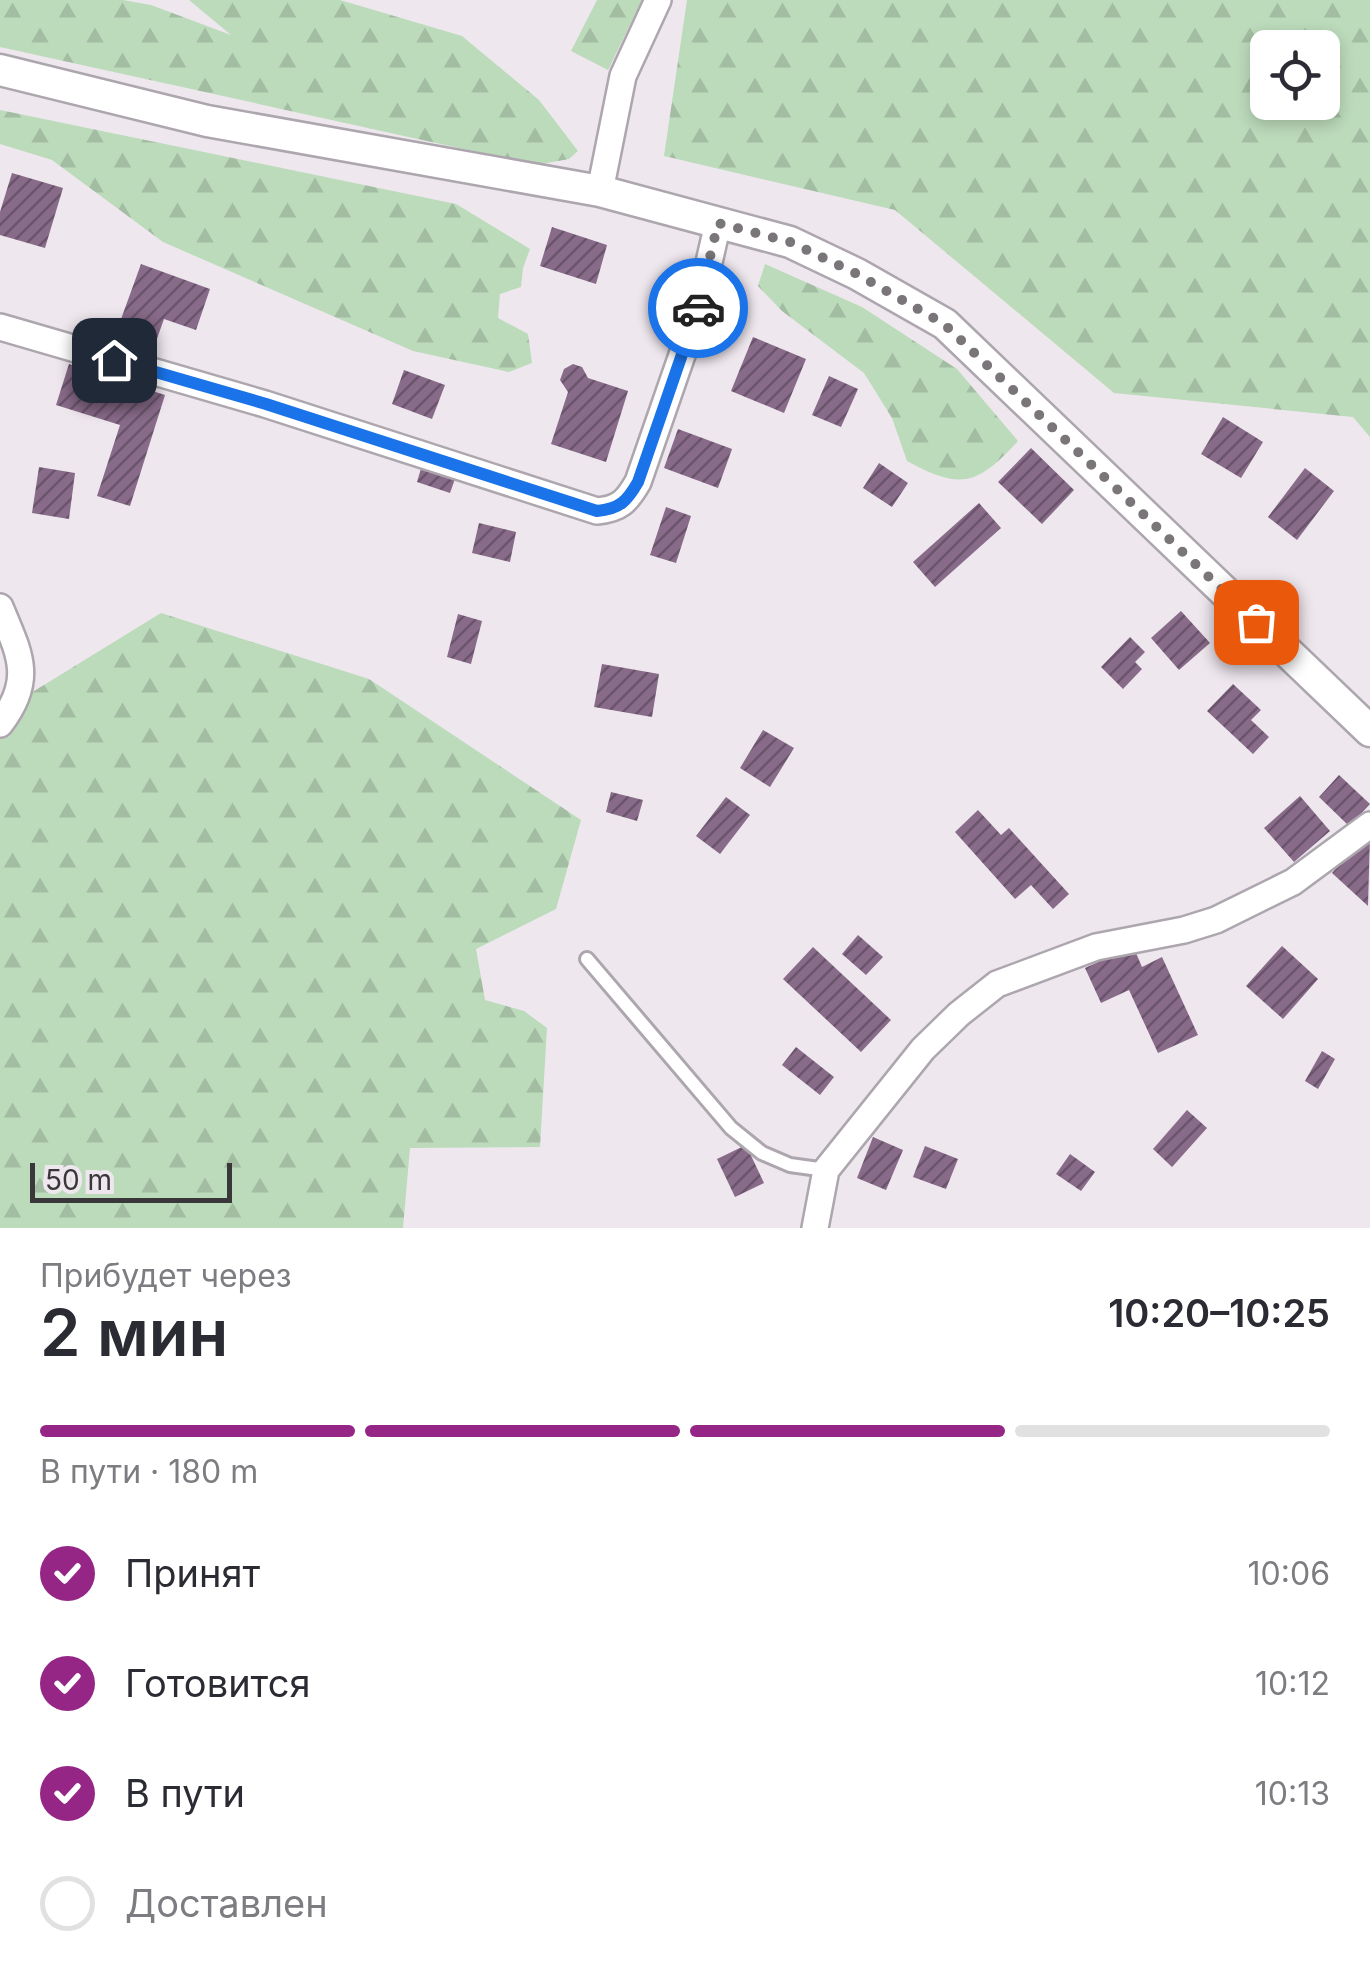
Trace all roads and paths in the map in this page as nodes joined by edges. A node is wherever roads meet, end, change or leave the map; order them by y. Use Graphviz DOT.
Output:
graph roads {
  1 [pos="658,0"];
  2 [pos="0,70"];
  3 [pos="600,192"];
  4 [pos="718,223"];
  5 [pos="0,327"];
  6 [pos="0,607"];
  7 [pos="0,724"];
  8 [pos="1370,730"];
  9 [pos="1370,825"];
  10 [pos="587,959"];
  11 [pos="826,1170"];
  12 [pos="815,1228"];
  1 -- 3 [label="street"];
  2 -- 3 [label="street"];
  3 -- 4 [label="street"];
  4 -- 5 [label="street"];
  4 -- 8 [label="street"];
  6 -- 7 [label="street"];
  9 -- 11 [label="street"];
  10 -- 11 [label="lane"];
  11 -- 12 [label="street"];
}
